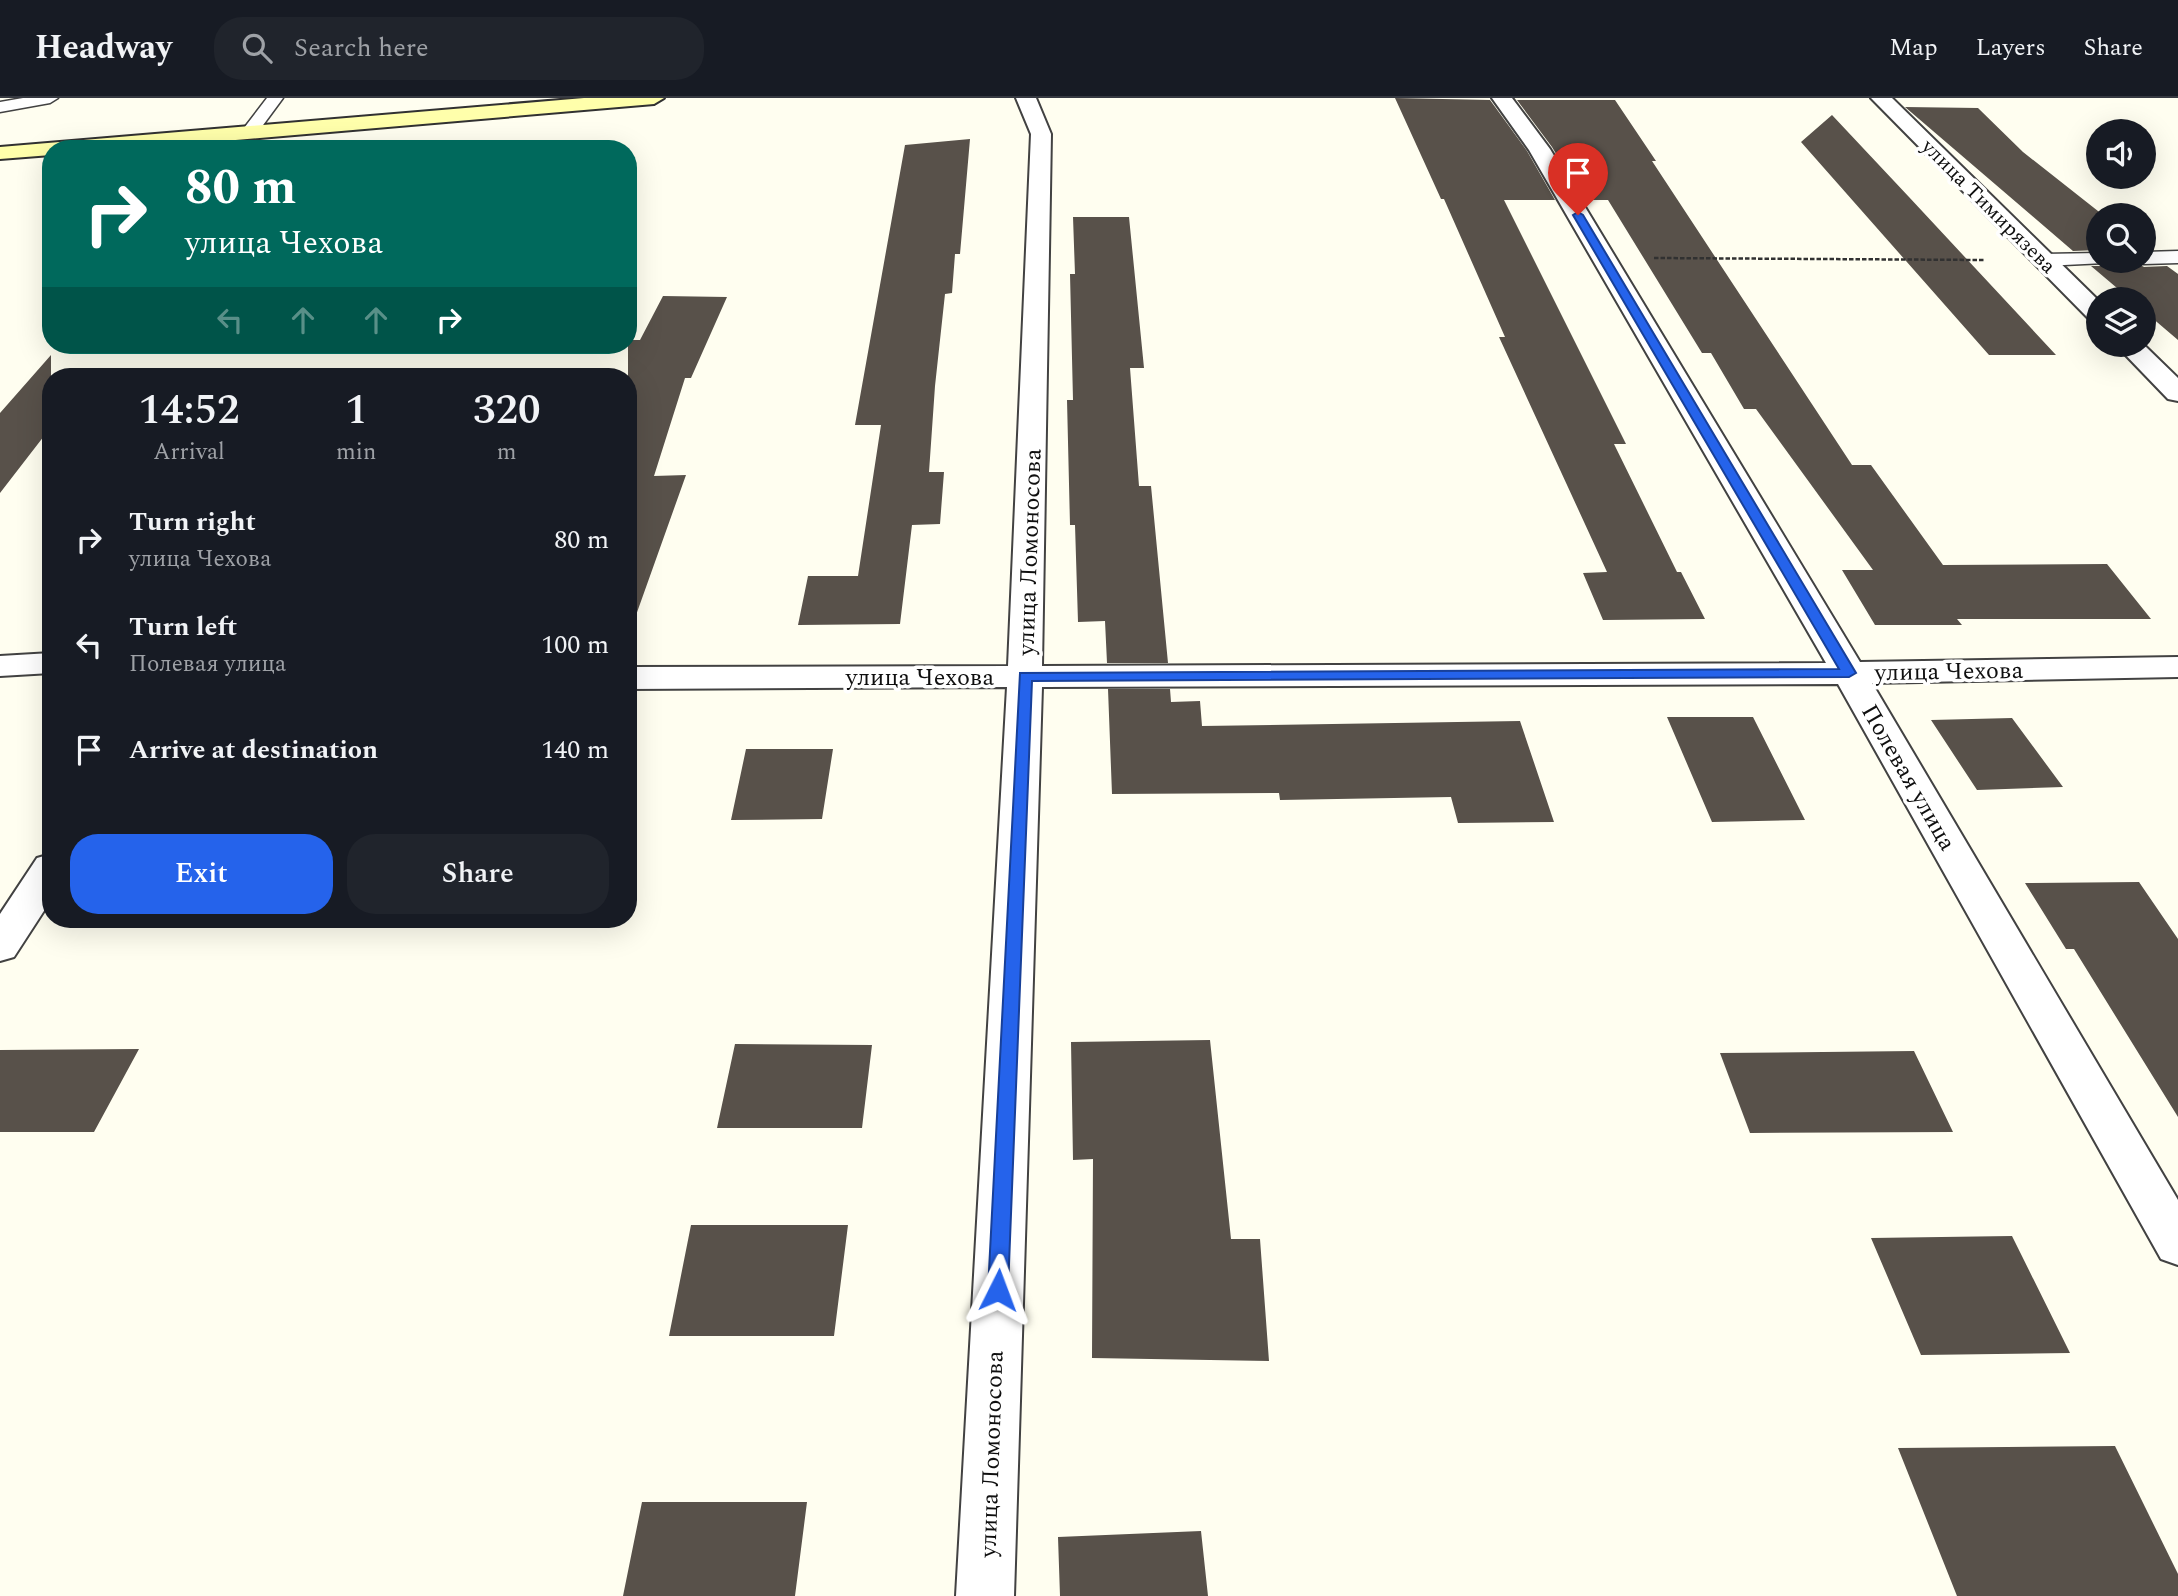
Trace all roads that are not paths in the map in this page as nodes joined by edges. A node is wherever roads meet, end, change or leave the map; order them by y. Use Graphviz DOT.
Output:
graph roads {
  1 [pos="50,98"];
  2 [pos="275,98"];
  3 [pos="654,98"];
  4 [pos="1026,98"];
  5 [pos="1502,98"];
  6 [pos="1881,98"];
  7 [pos="0,107"];
  8 [pos="249,132"];
  9 [pos="156,140"];
  10 [pos="42,150"];
  11 [pos="0,153"];
  12 [pos="2178,257"];
  13 [pos="2156,258"];
  14 [pos="2086,259"];
  15 [pos="2044,260"];
  16 [pos="2086,302"];
  17 [pos="2141,357"];
  18 [pos="2178,393"];
  19 [pos="42,664"];
  20 [pos="0,666"];
  21 [pos="2178,667"];
  22 [pos="1849,673"];
  23 [pos="1025,677"];
  24 [pos="637,678"];
  25 [pos="42,882"];
  26 [pos="0,946"];
  27 [pos="2178,1244"];
  28 [pos="985,1596"];
  1 -- 7 [label="lane"];
  2 -- 8 [label="lane"];
  3 -- 8 [label="main road"];
  4 -- 23 [label="street, улица Ломоносова"];
  5 -- 22 [label="street, Полевая улица"];
  6 -- 15 [label="street, улица Тимирязева"];
  8 -- 9 [label="main road"];
  10 -- 11 [label="main road"];
  12 -- 13 [label="lane"];
  14 -- 15 [label="lane"];
  15 -- 16 [label="street, улица Тимирязева"];
  17 -- 18 [label="street"];
  19 -- 20 [label="street"];
  21 -- 22 [label="street, улица Чехова"];
  22 -- 23 [label="street, улица Чехова"];
  22 -- 27 [label="street, Полевая улица"];
  23 -- 24 [label="street, улица Чехова"];
  23 -- 28 [label="street, улица Ломоносова"];
  25 -- 26 [label="street"];
}
